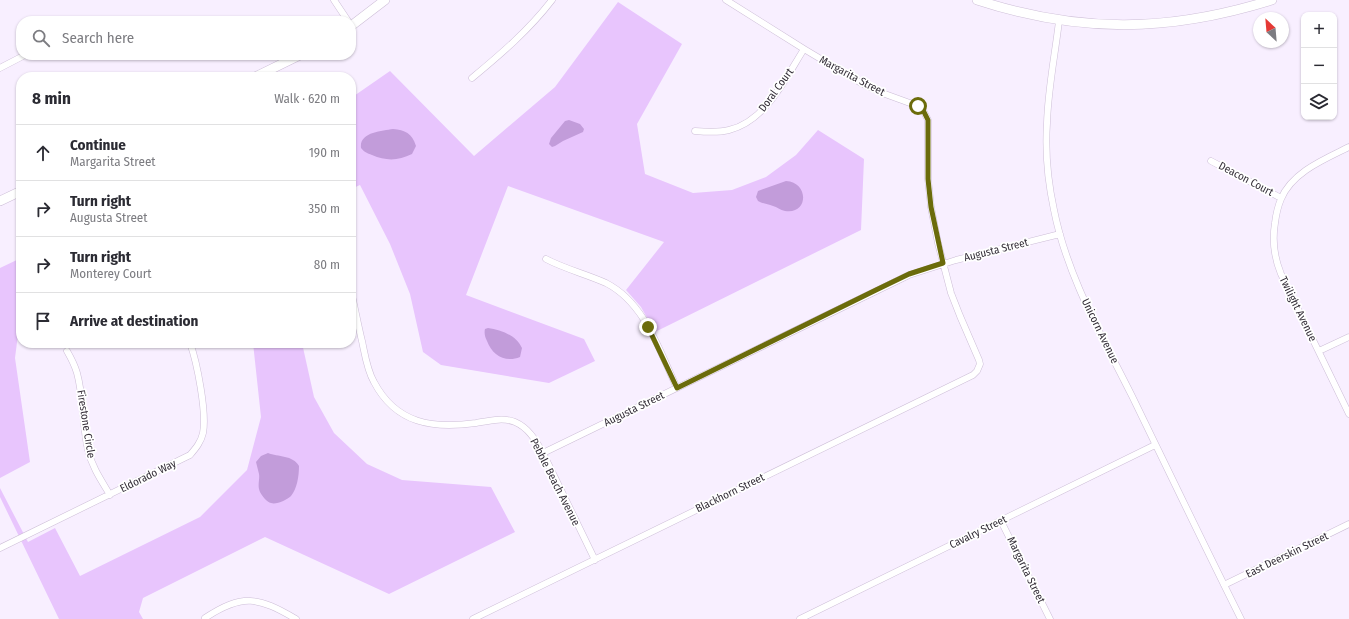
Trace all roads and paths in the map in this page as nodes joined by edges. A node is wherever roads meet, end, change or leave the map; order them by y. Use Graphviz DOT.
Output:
graph roads {
  1 [pos="334,0"];
  2 [pos="385,0"];
  3 [pos="552,0"];
  4 [pos="726,0"];
  5 [pos="977,0"];
  6 [pos="1272,0"];
  7 [pos="345,16"];
  8 [pos="1059,21"];
  9 [pos="356,22"];
  10 [pos="804,49"];
  11 [pos="16,60"];
  12 [pos="290,60"];
  13 [pos="0,68"];
  14 [pos="265,72"];
  15 [pos="472,78"];
  16 [pos="695,131"];
  17 [pos="1349,147"];
  18 [pos="1211,161"];
  19 [pos="16,194"];
  20 [pos="1281,198"];
  21 [pos="0,202"];
  22 [pos="1060,234"];
  23 [pos="546,259"];
  24 [pos="943,263"];
  25 [pos="356,314"];
  26 [pos="1349,337"];
  27 [pos="192,348"];
  28 [pos="67,351"];
  29 [pos="1318,351"];
  30 [pos="979,360"];
  31 [pos="677,388"];
  32 [pos="1349,414"];
  33 [pos="1155,445"];
  34 [pos="543,453"];
  35 [pos="110,494"];
  36 [pos="1001,521"];
  37 [pos="1349,524"];
  38 [pos="0,548"];
  39 [pos="594,560"];
  40 [pos="1224,586"];
  41 [pos="205,618"];
  42 [pos="296,619"];
  43 [pos="473,619"];
  44 [pos="800,619"];
  45 [pos="1050,619"];
  46 [pos="1241,619"];
  1 -- 7 [label="street"];
  2 -- 9 [label="street"];
  3 -- 15 [label="street"];
  4 -- 10 [label="street, Margarita Street"];
  5 -- 8 [label="street"];
  6 -- 8 [label="street"];
  8 -- 22 [label="street, Unicorn Avenue"];
  10 -- 16 [label="street, Doral Court"];
  10 -- 24 [label="street, Margarita Street"];
  11 -- 13 [label="street"];
  12 -- 14 [label="street"];
  17 -- 20 [label="street"];
  18 -- 20 [label="street, Deacon Court"];
  19 -- 21 [label="street"];
  20 -- 29 [label="street, Twilight Avenue"];
  22 -- 24 [label="street, Augusta Street"];
  22 -- 33 [label="street, Unicorn Avenue"];
  23 -- 31 [label="street"];
  24 -- 30 [label="street, Margarita Street"];
  24 -- 31 [label="street, Augusta Street"];
  25 -- 34 [label="street, Pebble Beach Avenue"];
  26 -- 29 [label="street"];
  27 -- 35 [label="street, Eldorado Way"];
  28 -- 35 [label="street, Firestone Circle"];
  29 -- 32 [label="street, Twilight Avenue"];
  30 -- 39 [label="street, Blackhorn Street"];
  31 -- 34 [label="street, Augusta Street"];
  33 -- 36 [label="street, Cavalry Street"];
  33 -- 40 [label="street, Unicorn Avenue"];
  34 -- 39 [label="street, Pebble Beach Avenue"];
  35 -- 38 [label="street, Eldorado Way"];
  36 -- 44 [label="street, Cavalry Street"];
  36 -- 45 [label="street, Margarita Street"];
  37 -- 40 [label="street, East Deerskin Street"];
  39 -- 43 [label="street, Blackhorn Street"];
  40 -- 46 [label="street, Unicorn Avenue"];
  41 -- 42 [label="street"];
}
